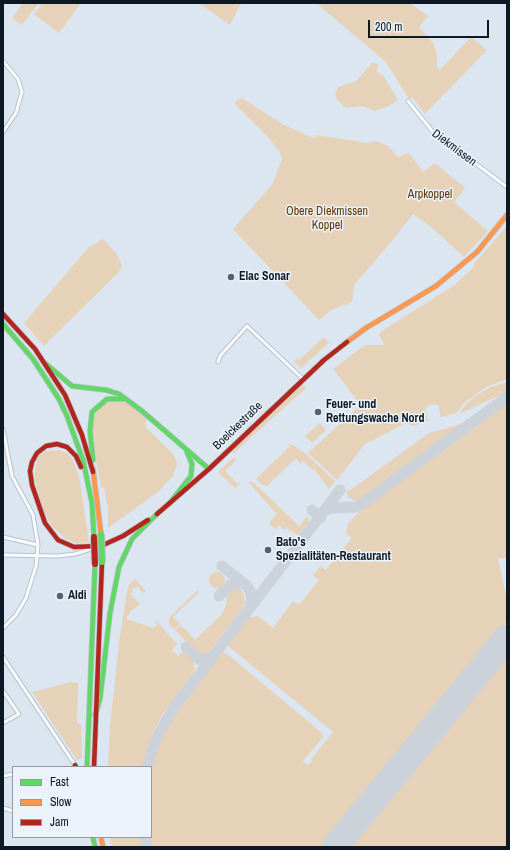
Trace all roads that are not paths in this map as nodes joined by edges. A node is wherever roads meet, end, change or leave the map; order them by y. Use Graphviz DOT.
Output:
graph roads {
  1 [pos="3,61"];
  2 [pos="408,101"];
  3 [pos="3,132"];
  4 [pos="507,187"];
  5 [pos="507,215"];
  6 [pos="3,314"];
  7 [pos="3,324"];
  8 [pos="218,362"];
  9 [pos="46,364"];
  10 [pos="302,378"];
  11 [pos="130,402"];
  12 [pos="3,428"];
  13 [pos="186,450"];
  14 [pos="209,469"];
  15 [pos="93,472"];
  16 [pos="86,477"];
  17 [pos="169,504"];
  18 [pos="159,512"];
  19 [pos="3,537"];
  20 [pos="38,545"];
  21 [pos="101,546"];
  22 [pos="3,554"];
  23 [pos="38,556"];
  24 [pos="3,628"];
  25 [pos="3,658"];
  26 [pos="3,691"];
  27 [pos="95,715"];
  28 [pos="3,723"];
  29 [pos="75,766"];
  30 [pos="87,766"];
  31 [pos="94,766"];
  1 -- 3 [label="street"];
  2 -- 4 [label="street, Diekmissen"];
  5 -- 10 [label="main road, Boelckestraße"];
  6 -- 9 [label="main road"];
  7 -- 16 [label="main road"];
  8 -- 10 [label="street"];
  9 -- 11 [label="main road"];
  9 -- 15 [label="main road"];
  10 -- 14 [label="main road, Boelckestraße"];
  11 -- 13 [label="main road"];
  11 -- 15 [label="main road"];
  12 -- 20 [label="street"];
  13 -- 14 [label="main road"];
  13 -- 17 [label="main road"];
  14 -- 17 [label="main road, Boelckestraße"];
  15 -- 27 [label="main road, bridge"];
  16 -- 21 [label="main road"];
  16 -- 30 [label="main road, bridge"];
  17 -- 18 [label="main road, Boelckestraße"];
  18 -- 21 [label="main road, Boelckestraße"];
  18 -- 27 [label="main road"];
  19 -- 20 [label="street"];
  20 -- 23 [label="street"];
  21 -- 23 [label="street, Boelckestraße"];
  22 -- 23 [label="street, Boelckestraße"];
  23 -- 24 [label="street"];
  25 -- 29 [label="street"];
  26 -- 28 [label="street"];
  27 -- 31 [label="main road"];
}
